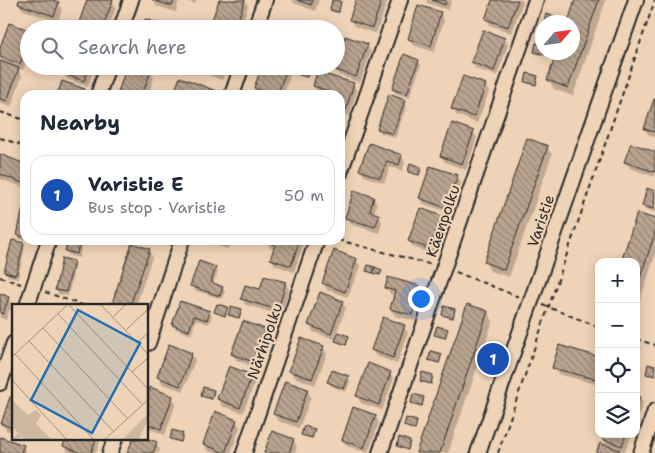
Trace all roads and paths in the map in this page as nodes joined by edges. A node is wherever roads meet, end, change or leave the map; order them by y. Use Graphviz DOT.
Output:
graph roads {
  1 [pos="132,0"];
  2 [pos="265,0"];
  3 [pos="400,0"];
  4 [pos="536,0"];
  5 [pos="636,0"];
  6 [pos="654,0"];
  7 [pos="124,20"];
  8 [pos="258,20"];
  9 [pos="105,75"];
  10 [pos="239,75"];
  11 [pos="100,90"];
  12 [pos="234,90"];
  13 [pos="0,112"];
  14 [pos="20,118"];
  15 [pos="0,138"];
  16 [pos="20,144"];
  17 [pos="345,159"];
  18 [pos="345,242"];
  19 [pos="47,245"];
  20 [pos="180,245"];
  21 [pos="315,245"];
  22 [pos="444,268"];
  23 [pos="530,301"];
  24 [pos="28,304"];
  25 [pos="549,307"];
  26 [pos="595,325"];
  27 [pos="149,340"];
  28 [pos="640,340"];
  29 [pos="655,345"];
  30 [pos="12,349"];
  31 [pos="0,383"];
  32 [pos="655,411"];
  33 [pos="651,437"];
  34 [pos="115,440"];
  35 [pos="110,453"];
  36 [pos="244,453"];
  37 [pos="380,453"];
  38 [pos="478,453"];
  39 [pos="498,453"];
  40 [pos="641,453"];
  1 -- 7 [label="street"];
  2 -- 8 [label="street"];
  3 -- 17 [label="street"];
  4 -- 22 [label="street, Käenpolku"];
  5 -- 23 [label="street, Varistie"];
  6 -- 25 [label="path"];
  9 -- 11 [label="street"];
  10 -- 12 [label="street"];
  13 -- 14 [label="path"];
  15 -- 16 [label="path"];
  18 -- 22 [label="path"];
  19 -- 24 [label="street"];
  20 -- 27 [label="street"];
  21 -- 36 [label="street, Närhipolku"];
  22 -- 23 [label="path"];
  22 -- 37 [label="street, Käenpolku"];
  23 -- 25 [label="path"];
  23 -- 38 [label="street, Varistie"];
  25 -- 26 [label="path"];
  25 -- 39 [label="path"];
  28 -- 29 [label="path"];
  30 -- 31 [label="street"];
  32 -- 33 [label="street"];
  33 -- 40 [label="street"];
  34 -- 35 [label="street"];
}
